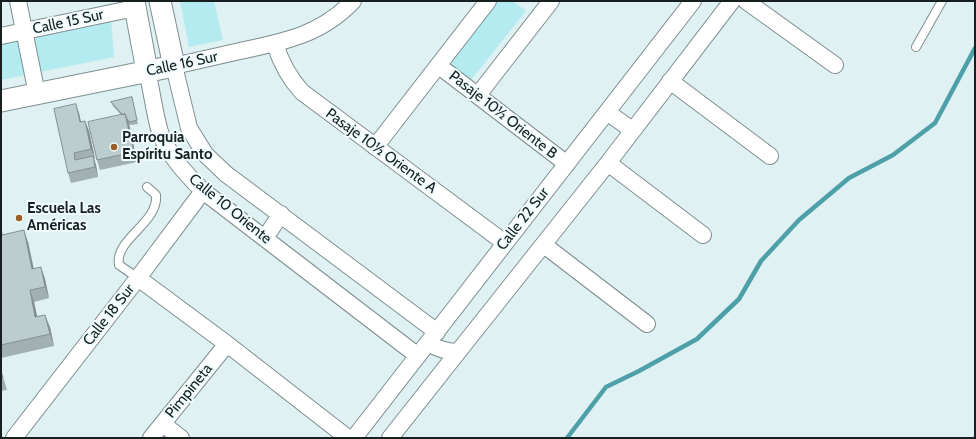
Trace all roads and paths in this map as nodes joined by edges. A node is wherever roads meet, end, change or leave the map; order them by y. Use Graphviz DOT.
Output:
graph roads {
  1 [pos="18,1"];
  2 [pos="160,1"];
  3 [pos="353,1"];
  4 [pos="488,1"];
  5 [pos="693,1"];
  6 [pos="732,1"];
  7 [pos="746,1"];
  8 [pos="942,1"];
  9 [pos="547,2"];
  10 [pos="134,5"];
  11 [pos="24,31"];
  12 [pos="1,36"];
  13 [pos="275,44"];
  14 [pos="916,47"];
  15 [pos="835,65"];
  16 [pos="174,66"];
  17 [pos="439,66"];
  18 [pos="147,71"];
  19 [pos="670,81"];
  20 [pos="37,94"];
  21 [pos="478,95"];
  22 [pos="1,101"];
  23 [pos="607,112"];
  24 [pos="632,130"];
  25 [pos="375,147"];
  26 [pos="770,156"];
  27 [pos="608,163"];
  28 [pos="567,164"];
  29 [pos="147,187"];
  30 [pos="203,192"];
  31 [pos="281,214"];
  32 [pos="703,235"];
  33 [pos="265,238"];
  34 [pos="505,242"];
  35 [pos="544,245"];
  36 [pos="138,278"];
  37 [pos="647,324"];
  38 [pos="227,344"];
  39 [pos="428,344"];
  40 [pos="458,352"];
  41 [pos="163,424"];
  42 [pos="14,438"];
  43 [pos="151,438"];
  44 [pos="181,438"];
  45 [pos="348,438"];
  46 [pos="354,438"];
  47 [pos="390,438"];
  1 -- 11 [label="street"];
  2 -- 16 [label="street, Calle 10 Oriente"];
  3 -- 13 [label="street, Calle 16 Sur"];
  4 -- 17 [label="street"];
  5 -- 23 [label="street, Calle 22 Sur"];
  6 -- 19 [label="street"];
  7 -- 15 [label="street"];
  8 -- 14 [label="lane"];
  9 -- 21 [label="street"];
  10 -- 11 [label="street, Calle 15 Sur"];
  10 -- 18 [label="street, Calle 10 Oriente"];
  11 -- 12 [label="street, Calle 15 Sur"];
  11 -- 20 [label="street"];
  13 -- 16 [label="street, Calle 16 Sur"];
  13 -- 25 [label="street, Pasaje 10½ Oriente A"];
  16 -- 18 [label="street, Calle 16 Sur"];
  16 -- 31 [label="street, Calle 10 Oriente"];
  17 -- 21 [label="street, Pasaje 10½ Oriente B"];
  17 -- 25 [label="street"];
  18 -- 20 [label="street, Calle 16 Sur"];
  18 -- 30 [label="street, Calle 10 Oriente"];
  19 -- 24 [label="street"];
  19 -- 26 [label="street"];
  20 -- 22 [label="street, Calle 16 Sur"];
  21 -- 28 [label="street, Pasaje 10½ Oriente B"];
  23 -- 24 [label="street"];
  23 -- 28 [label="street, Calle 22 Sur"];
  24 -- 27 [label="street"];
  25 -- 34 [label="street, Pasaje 10½ Oriente A"];
  27 -- 32 [label="street"];
  27 -- 35 [label="street"];
  28 -- 34 [label="street, Calle 22 Sur"];
  29 -- 36 [label="lane"];
  30 -- 33 [label="street, Calle 10 Oriente"];
  30 -- 36 [label="street, Calle 18 Sur"];
  31 -- 33 [label="street"];
  31 -- 39 [label="street, Calle 10 Oriente"];
  33 -- 39 [label="street, Calle 10 Oriente"];
  34 -- 39 [label="street, Calle 22 Sur"];
  35 -- 37 [label="street"];
  35 -- 40 [label="street"];
  36 -- 38 [label="street"];
  36 -- 42 [label="street, Calle 18 Sur"];
  38 -- 41 [label="street, Pimpineta"];
  38 -- 45 [label="street"];
  39 -- 40 [label="street"];
  39 -- 46 [label="street, Calle 22 Sur"];
  40 -- 47 [label="street"];
  41 -- 43 [label="street, Pimpineta"];
  41 -- 44 [label="street"];
}
